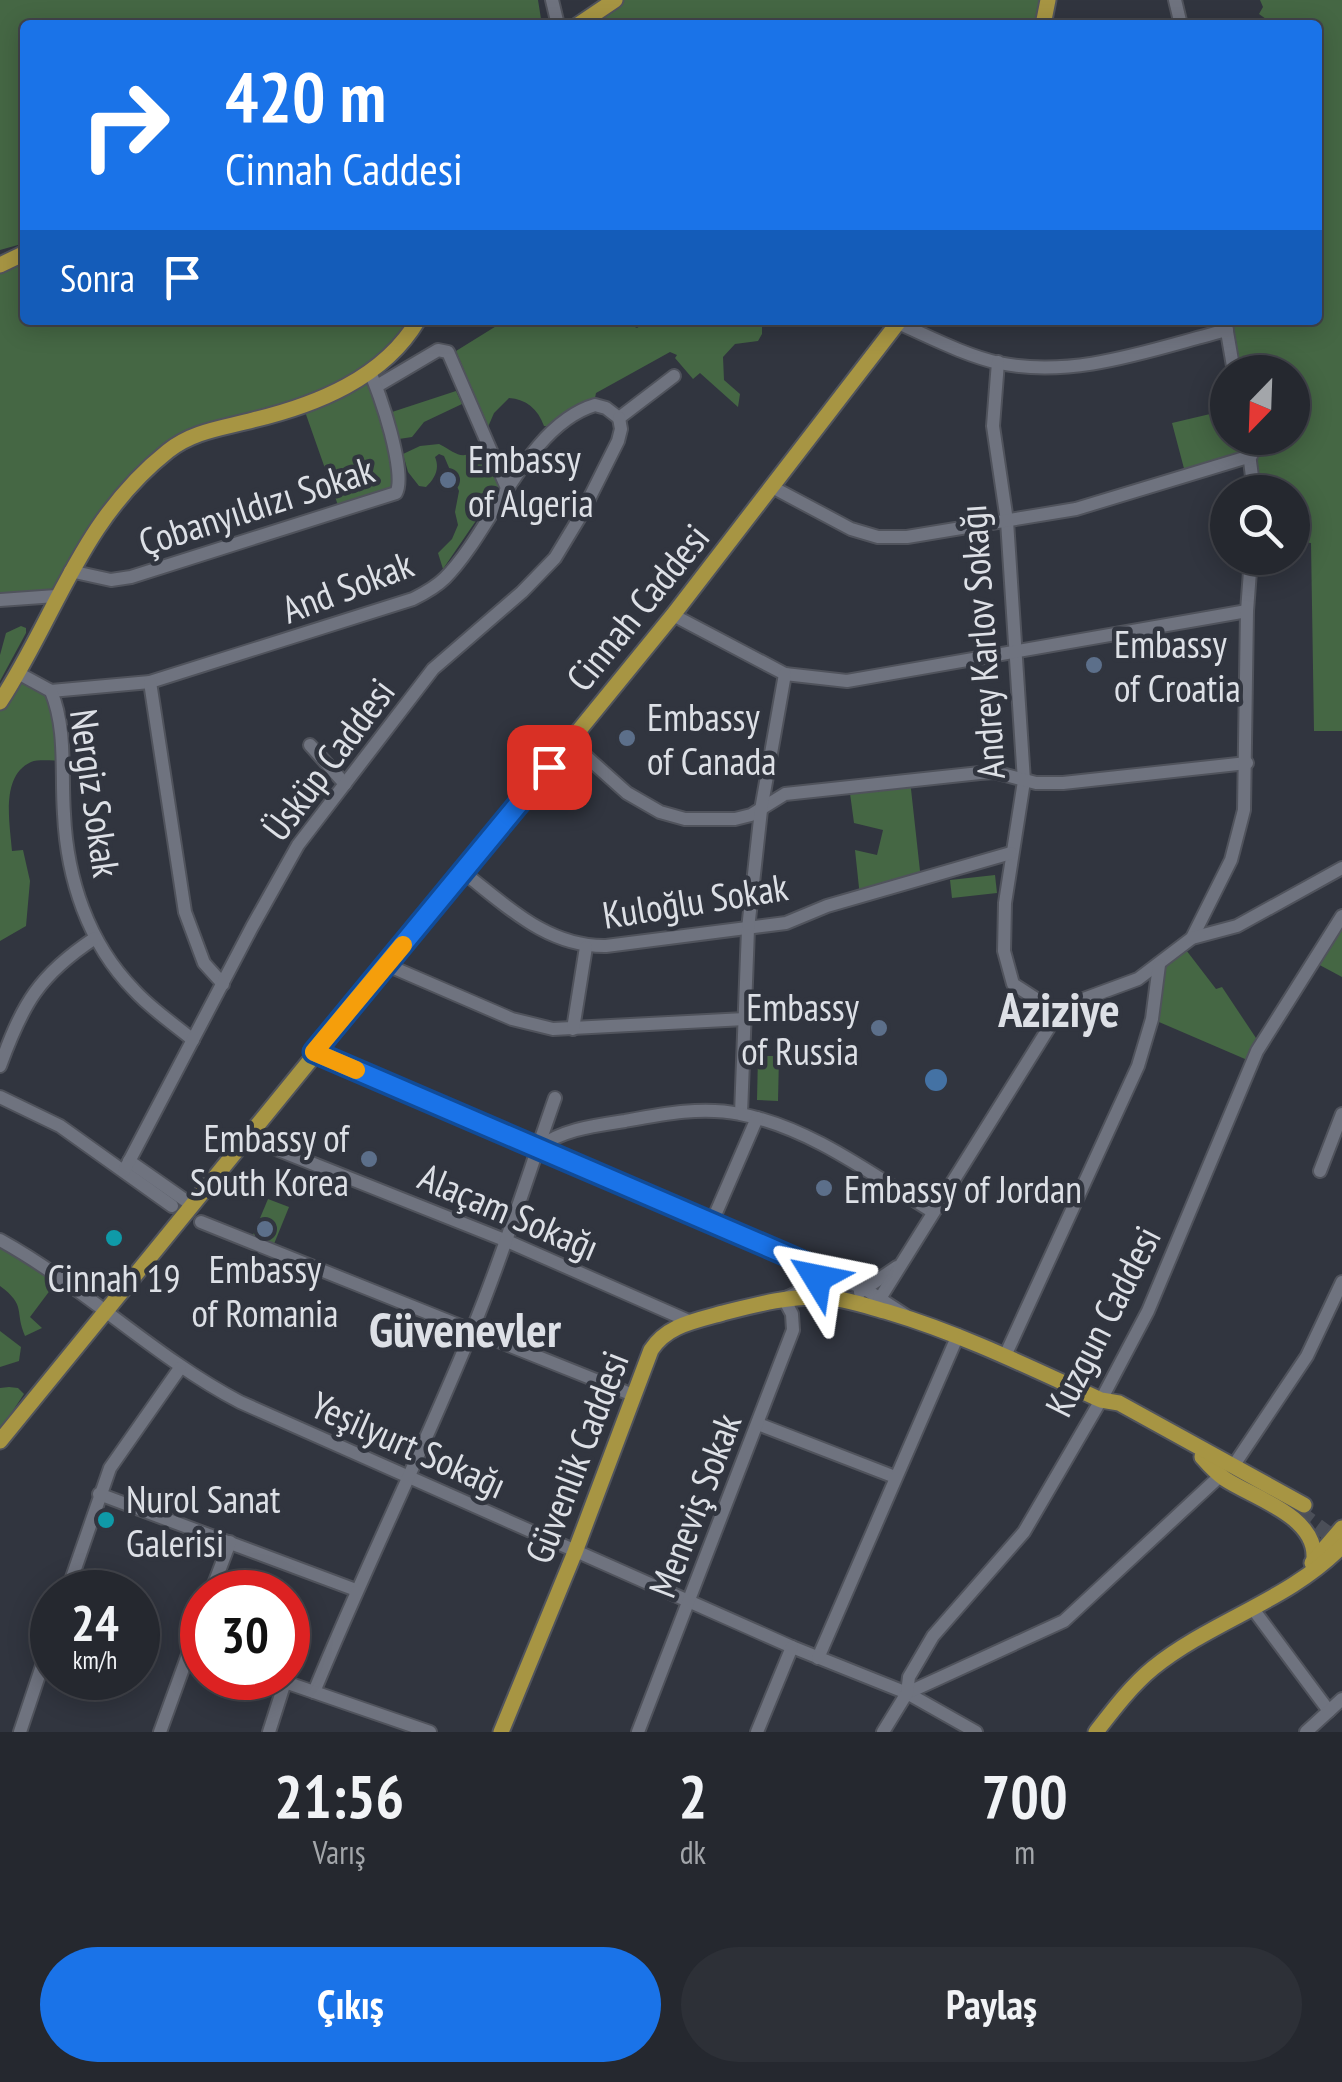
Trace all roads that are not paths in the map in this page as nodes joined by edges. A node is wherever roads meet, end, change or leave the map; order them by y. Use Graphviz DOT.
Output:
graph roads {
  1 [pos="614,0"];
  2 [pos="585,20"];
  3 [pos="415,325"];
  4 [pos="897,325"];
  5 [pos="906,325"];
  6 [pos="1226,325"];
  7 [pos="1231,355"];
  8 [pos="998,362"];
  9 [pos="674,376"];
  10 [pos="373,378"];
  11 [pos="620,418"];
  12 [pos="1251,456"];
  13 [pos="1253,475"];
  14 [pos="507,488"];
  15 [pos="774,488"];
  16 [pos="1007,522"];
  17 [pos="70,571"];
  18 [pos="1250,575"];
  19 [pos="56,596"];
  20 [pos="0,600"];
  21 [pos="1247,611"];
  22 [pos="673,616"];
  23 [pos="1016,649"];
  24 [pos="18,673"];
  25 [pos="785,674"];
  26 [pos="150,682"];
  27 [pos="51,691"];
  28 [pos="0,702"];
  29 [pos="570,742"];
  30 [pos="310,745"];
  31 [pos="1246,764"];
  32 [pos="1024,781"];
  33 [pos="345,784"];
  34 [pos="761,810"];
  35 [pos="1011,854"];
  36 [pos="1342,868"];
  37 [pos="463,872"];
  38 [pos="1342,916"];
  39 [pos="748,929"];
  40 [pos="94,938"];
  41 [pos="1192,938"];
  42 [pos="586,946"];
  43 [pos="387,965"];
  44 [pos="1159,965"];
  45 [pos="223,984"];
  46 [pos="1058,1013"];
  47 [pos="745,1019"];
  48 [pos="573,1029"];
  49 [pos="193,1040"];
  50 [pos="314,1052"];
  51 [pos="0,1066"];
  52 [pos="0,1097"];
  53 [pos="555,1098"];
  54 [pos="741,1114"];
  55 [pos="1342,1114"];
  56 [pos="757,1118"];
  57 [pos="246,1137"];
  58 [pos="537,1148"];
  59 [pos="127,1166"];
  60 [pos="1320,1171"];
  61 [pos="192,1204"];
  62 [pos="172,1206"];
  63 [pos="933,1212"];
  64 [pos="201,1222"];
  65 [pos="712,1222"];
  66 [pos="0,1240"];
  67 [pos="507,1242"];
  68 [pos="900,1266"];
  69 [pos="816,1268"];
  70 [pos="1342,1282"];
  71 [pos="864,1289"];
  72 [pos="784,1299"];
  73 [pos="850,1301"];
  74 [pos="878,1303"];
  75 [pos="104,1312"];
  76 [pos="691,1322"];
  77 [pos="473,1329"];
  78 [pos="958,1335"];
  79 [pos="1004,1356"];
  80 [pos="180,1368"];
  81 [pos="634,1394"];
  82 [pos="1101,1400"];
  83 [pos="758,1424"];
  84 [pos="0,1440"];
  85 [pos="1202,1458"];
  86 [pos="1237,1461"];
  87 [pos="408,1476"];
  88 [pos="1220,1476"];
  89 [pos="894,1477"];
  90 [pos="99,1494"];
  91 [pos="1342,1534"];
  92 [pos="230,1542"];
  93 [pos="575,1552"];
  94 [pos="1311,1565"];
  95 [pos="74,1570"];
  96 [pos="219,1570"];
  97 [pos="356,1590"];
  98 [pos="689,1602"];
  99 [pos="1253,1610"];
  100 [pos="792,1647"];
  101 [pos="818,1658"];
  102 [pos="180,1677"];
  103 [pos="314,1692"];
  104 [pos="907,1693"];
  105 [pos="1342,1699"];
  106 [pos="31,1700"];
  107 [pos="1329,1711"];
  108 [pos="20,1732"];
  109 [pos="160,1732"];
  110 [pos="269,1732"];
  111 [pos="430,1732"];
  112 [pos="502,1732"];
  113 [pos="638,1732"];
  114 [pos="757,1732"];
  115 [pos="882,1732"];
  116 [pos="976,1732"];
  117 [pos="1096,1732"];
  118 [pos="1306,1732"];
  1 -- 2 [label="main road"];
  3 -- 10 [label="main road"];
  4 -- 15 [label="main road, Cinnah Caddesi"];
  5 -- 8 [label="street"];
  6 -- 7 [label="street"];
  6 -- 8 [label="street"];
  8 -- 16 [label="street, Andrey Karlov Sokağı"];
  9 -- 11 [label="street"];
  10 -- 14 [label="street"];
  10 -- 17 [label="main road"];
  10 -- 17 [label="street, Çobanyıldızı Sokak"];
  11 -- 14 [label="street, And Sokak"];
  11 -- 33 [label="street, Üsküp Caddesi"];
  12 -- 13 [label="street"];
  12 -- 16 [label="street"];
  14 -- 26 [label="street, And Sokak"];
  15 -- 16 [label="street"];
  15 -- 22 [label="main road, Cinnah Caddesi"];
  16 -- 23 [label="street, Andrey Karlov Sokağı"];
  17 -- 19 [label="main road"];
  18 -- 21 [label="street"];
  19 -- 20 [label="street"];
  19 -- 24 [label="main road"];
  21 -- 23 [label="street"];
  21 -- 31 [label="street"];
  22 -- 25 [label="street"];
  22 -- 29 [label="main road, Cinnah Caddesi"];
  23 -- 25 [label="street"];
  23 -- 32 [label="street, Andrey Karlov Sokağı"];
  24 -- 27 [label="street"];
  24 -- 28 [label="main road"];
  25 -- 34 [label="street"];
  26 -- 27 [label="street, And Sokak"];
  26 -- 45 [label="street"];
  27 -- 40 [label="street, Nergiz Sokak"];
  29 -- 34 [label="street"];
  29 -- 37 [label="main road, Cinnah Caddesi"];
  30 -- 33 [label="street"];
  31 -- 32 [label="street"];
  31 -- 41 [label="street"];
  32 -- 34 [label="street"];
  32 -- 35 [label="street, Andrey Karlov Sokağı"];
  33 -- 45 [label="street, Üsküp Caddesi"];
  34 -- 39 [label="street"];
  35 -- 39 [label="street, Kuloğlu Sokak"];
  35 -- 46 [label="street, Andrey Karlov Sokağı"];
  36 -- 41 [label="street"];
  37 -- 42 [label="street, Kuloğlu Sokak"];
  37 -- 43 [label="main road, Cinnah Caddesi"];
  38 -- 82 [label="street, Kuzgun Caddesi"];
  39 -- 42 [label="street, Kuloğlu Sokak"];
  39 -- 47 [label="street"];
  40 -- 49 [label="street, Nergiz Sokak"];
  40 -- 51 [label="street"];
  41 -- 44 [label="street"];
  42 -- 48 [label="street"];
  43 -- 48 [label="street"];
  43 -- 50 [label="main road, Cinnah Caddesi"];
  44 -- 46 [label="street"];
  44 -- 79 [label="street"];
  45 -- 49 [label="street, Üsküp Caddesi"];
  46 -- 63 [label="street"];
  47 -- 48 [label="street"];
  47 -- 54 [label="street"];
  49 -- 59 [label="street, Üsküp Caddesi"];
  50 -- 57 [label="main road, Cinnah Caddesi"];
  50 -- 58 [label="street"];
  52 -- 59 [label="street"];
  53 -- 58 [label="street"];
  54 -- 56 [label="street"];
  54 -- 58 [label="street"];
  55 -- 60 [label="street"];
  56 -- 63 [label="street"];
  56 -- 65 [label="street"];
  57 -- 61 [label="main road, Cinnah Caddesi"];
  57 -- 67 [label="street, Alaçam Sokağı"];
  58 -- 65 [label="street"];
  58 -- 67 [label="street"];
  59 -- 61 [label="street"];
  59 -- 62 [label="street"];
  61 -- 75 [label="main road, Cinnah Caddesi"];
  63 -- 68 [label="street"];
  64 -- 77 [label="street"];
  65 -- 69 [label="street"];
  66 -- 75 [label="street, Yeşilyurt Sokağı"];
  67 -- 76 [label="street, Alaçam Sokağı"];
  67 -- 77 [label="street"];
  68 -- 71 [label="street"];
  68 -- 74 [label="street"];
  69 -- 71 [label="street"];
  69 -- 72 [label="street"];
  70 -- 86 [label="street"];
  71 -- 73 [label="street"];
  71 -- 74 [label="street"];
  72 -- 73 [label="main road, Güvenlik Caddesi"];
  72 -- 76 [label="main road, Güvenlik Caddesi"];
  72 -- 83 [label="street, Meneviş Sokak"];
  73 -- 74 [label="main road, Güvenlik Caddesi"];
  74 -- 78 [label="main road, Güvenlik Caddesi"];
  75 -- 80 [label="street, Yeşilyurt Sokağı"];
  75 -- 84 [label="main road, Cinnah Caddesi"];
  76 -- 81 [label="main road, Güvenlik Caddesi"];
  77 -- 81 [label="street"];
  77 -- 87 [label="street"];
  78 -- 79 [label="main road, Güvenlik Caddesi"];
  78 -- 89 [label="street"];
  79 -- 82 [label="main road, Güvenlik Caddesi"];
  80 -- 87 [label="street, Yeşilyurt Sokağı"];
  80 -- 90 [label="street"];
  81 -- 93 [label="main road, Güvenlik Caddesi"];
  82 -- 85 [label="main road"];
  82 -- 86 [label="main road"];
  82 -- 104 [label="street, Kuzgun Caddesi"];
  83 -- 89 [label="street"];
  83 -- 98 [label="street, Meneviş Sokak"];
  85 -- 86 [label="main road"];
  85 -- 88 [label="main road"];
  87 -- 93 [label="street, Yeşilyurt Sokağı"];
  87 -- 97 [label="street"];
  88 -- 94 [label="main road"];
  88 -- 104 [label="street"];
  89 -- 101 [label="street"];
  90 -- 92 [label="street"];
  90 -- 95 [label="street"];
  91 -- 94 [label="main road"];
  92 -- 96 [label="street"];
  92 -- 97 [label="street"];
  93 -- 98 [label="street, Yeşilyurt Sokağı"];
  93 -- 112 [label="main road, Güvenlik Caddesi"];
  94 -- 99 [label="main road"];
  97 -- 103 [label="street"];
  98 -- 100 [label="street, Yeşilyurt Sokağı"];
  98 -- 113 [label="street, Meneviş Sokak"];
  99 -- 107 [label="street"];
  99 -- 117 [label="main road"];
  100 -- 101 [label="street, Yeşilyurt Sokağı"];
  100 -- 114 [label="street"];
  101 -- 104 [label="street, Yeşilyurt Sokağı"];
  102 -- 109 [label="street"];
  103 -- 110 [label="street"];
  103 -- 111 [label="street"];
  104 -- 115 [label="street, Kuzgun Caddesi"];
  104 -- 116 [label="street, Yeşilyurt Sokağı"];
  105 -- 107 [label="street"];
  106 -- 108 [label="street"];
  107 -- 118 [label="street"];
}
